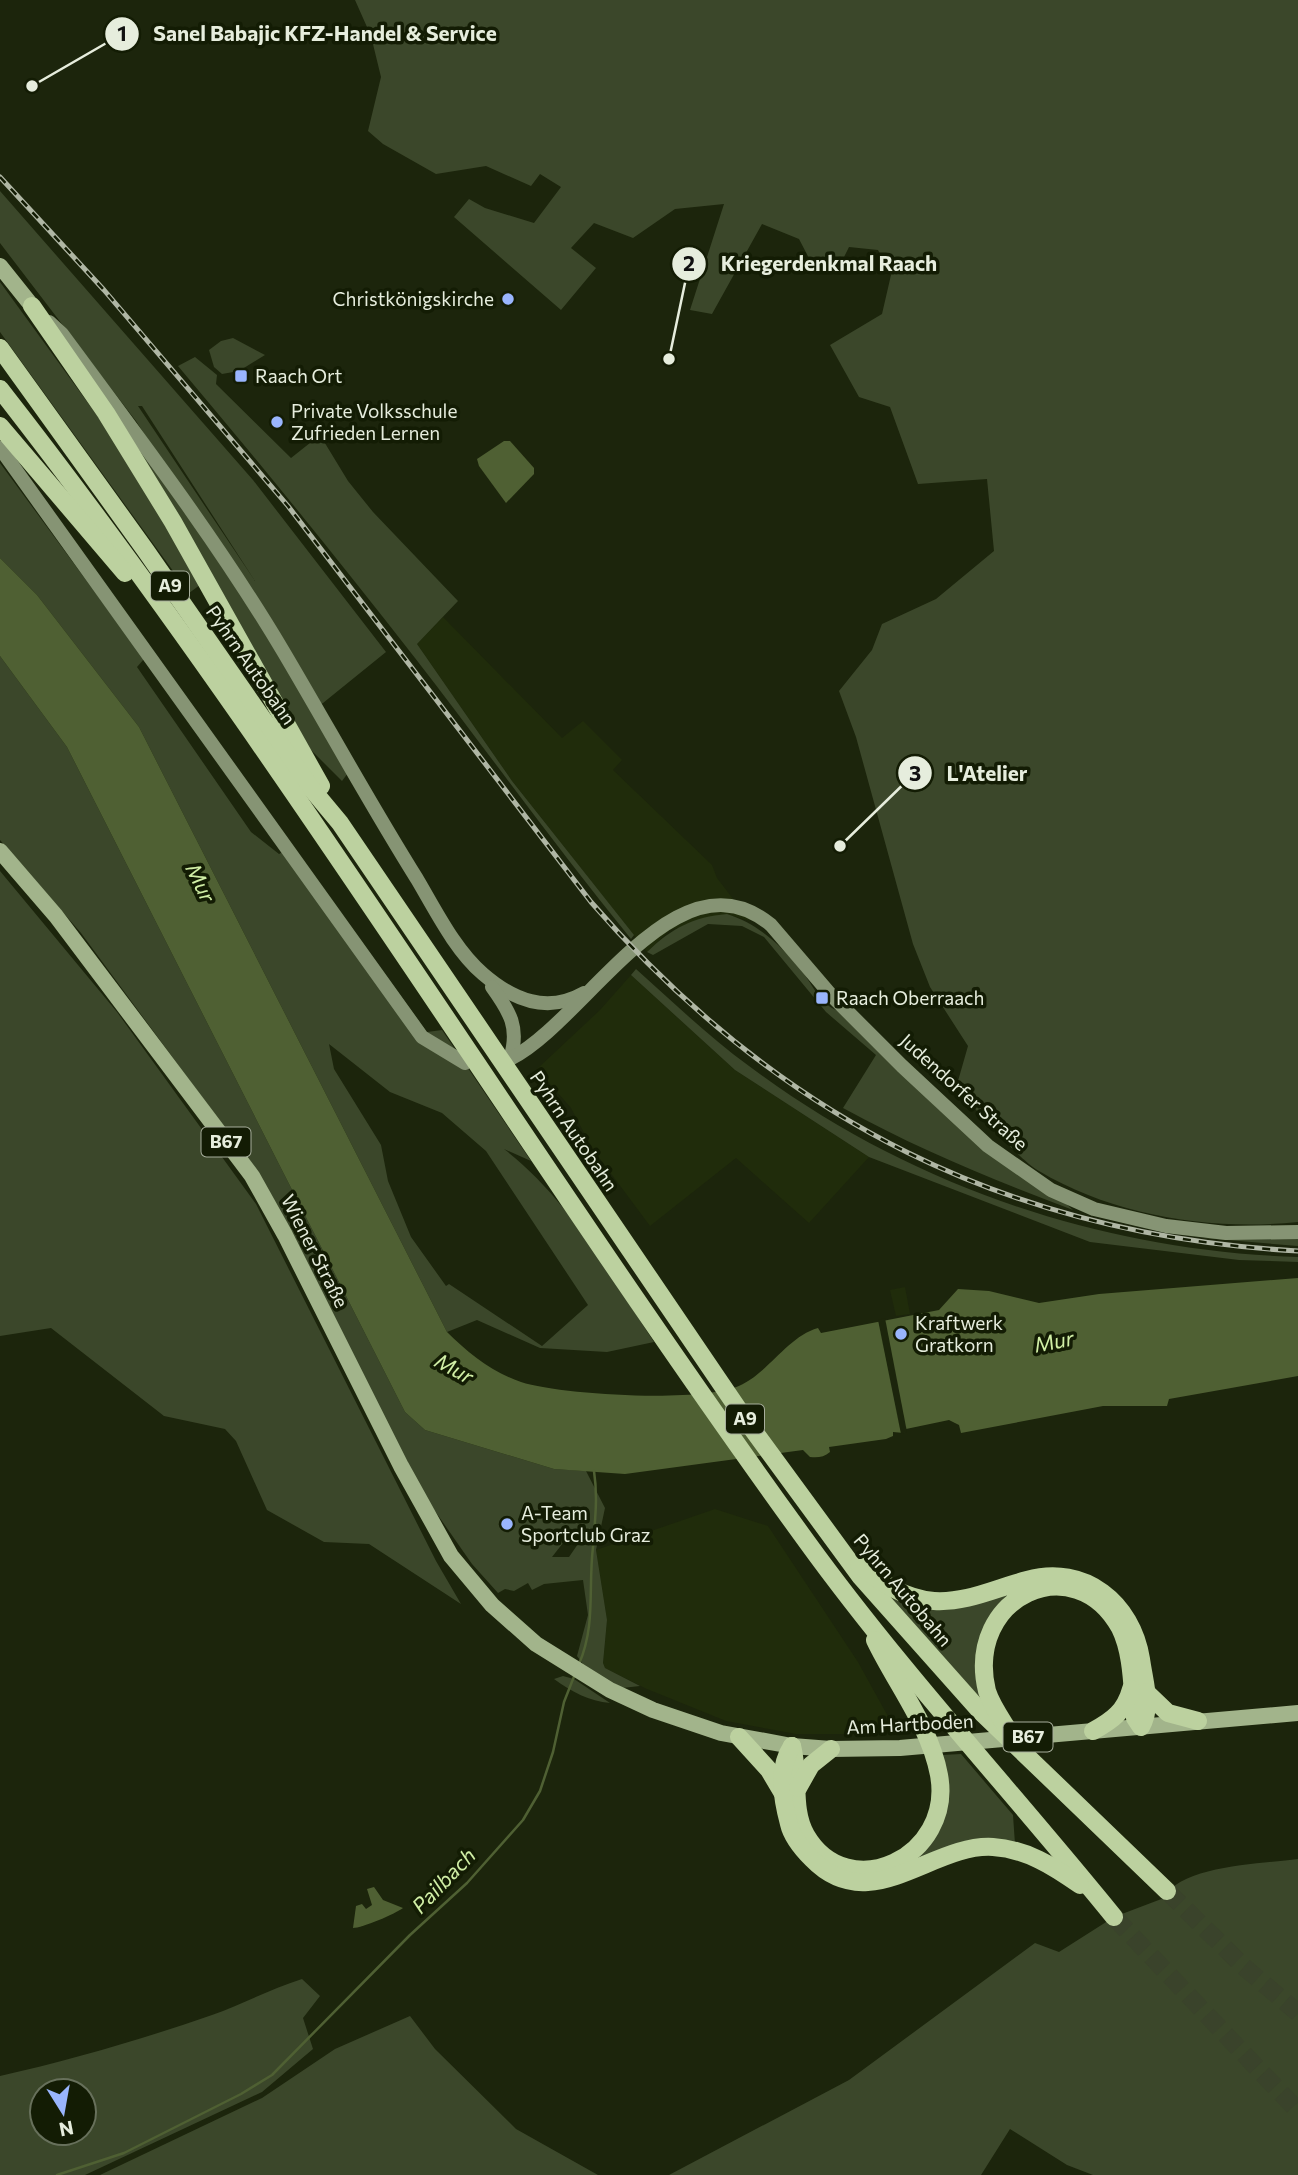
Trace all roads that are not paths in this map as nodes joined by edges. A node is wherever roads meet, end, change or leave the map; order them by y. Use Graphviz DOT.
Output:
graph roads {
  1 [pos="0,267"];
  2 [pos="32,306"];
  3 [pos="0,348"];
  4 [pos="0,389"];
  5 [pos="0,426"];
  6 [pos="0,448"];
  7 [pos="211,678"];
  8 [pos="341,823"];
  9 [pos="0,851"];
  10 [pos="481,972"];
  11 [pos="594,988"];
  12 [pos="465,1063"];
  13 [pos="1298,1232"];
  14 [pos="838,1545"];
  15 [pos="862,1615"];
  16 [pos="576,1670"];
  17 [pos="1139,1688"];
  18 [pos="988,1710"];
  19 [pos="1298,1713"];
  20 [pos="1198,1721"];
  21 [pos="1141,1727"];
  22 [pos="1093,1731"];
  23 [pos="738,1737"];
  24 [pos="792,1746"];
  25 [pos="831,1749"];
  26 [pos="790,1790"];
  27 [pos="1167,1891"];
  28 [pos="1100,1899"];
  29 [pos="1114,1917"];
  1 -- 2 [label="main road"];
  2 -- 8 [label="highway"];
  2 -- 10 [label="main road"];
  3 -- 8 [label="highway, Pyhrn Autobahn / A9"];
  4 -- 7 [label="highway, Pyhrn Autobahn / A9"];
  5 -- 7 [label="highway"];
  6 -- 12 [label="main road"];
  7 -- 15 [label="highway, Pyhrn Autobahn / A9"];
  8 -- 14 [label="highway, Pyhrn Autobahn / A9"];
  9 -- 16 [label="main road, Wiener Straße / B67"];
  10 -- 11 [label="main road"];
  10 -- 11 [label="main road, Judendorfer Straße"];
  11 -- 13 [label="main road, Judendorfer Straße"];
  14 -- 17 [label="highway"];
  14 -- 18 [label="highway, Pyhrn Autobahn / A9"];
  15 -- 26 [label="highway"];
  15 -- 28 [label="highway, Pyhrn Autobahn / A9"];
  16 -- 23 [label="main road, Am Hartboden / B67"];
  17 -- 18 [label="highway"];
  17 -- 20 [label="highway"];
  17 -- 21 [label="highway"];
  17 -- 22 [label="highway"];
  18 -- 27 [label="highway"];
  19 -- 20 [label="main road, Am Hartboden / B67"];
  20 -- 21 [label="main road, Am Hartboden / B67"];
  21 -- 22 [label="main road, Am Hartboden / B67"];
  22 -- 25 [label="main road, Am Hartboden / B67"];
  23 -- 24 [label="main road, Am Hartboden / B67"];
  23 -- 26 [label="highway"];
  24 -- 25 [label="main road, Am Hartboden / B67"];
  24 -- 26 [label="highway"];
  25 -- 26 [label="highway"];
  26 -- 28 [label="highway"];
  28 -- 29 [label="highway, Pyhrn Autobahn / A9"];
}
